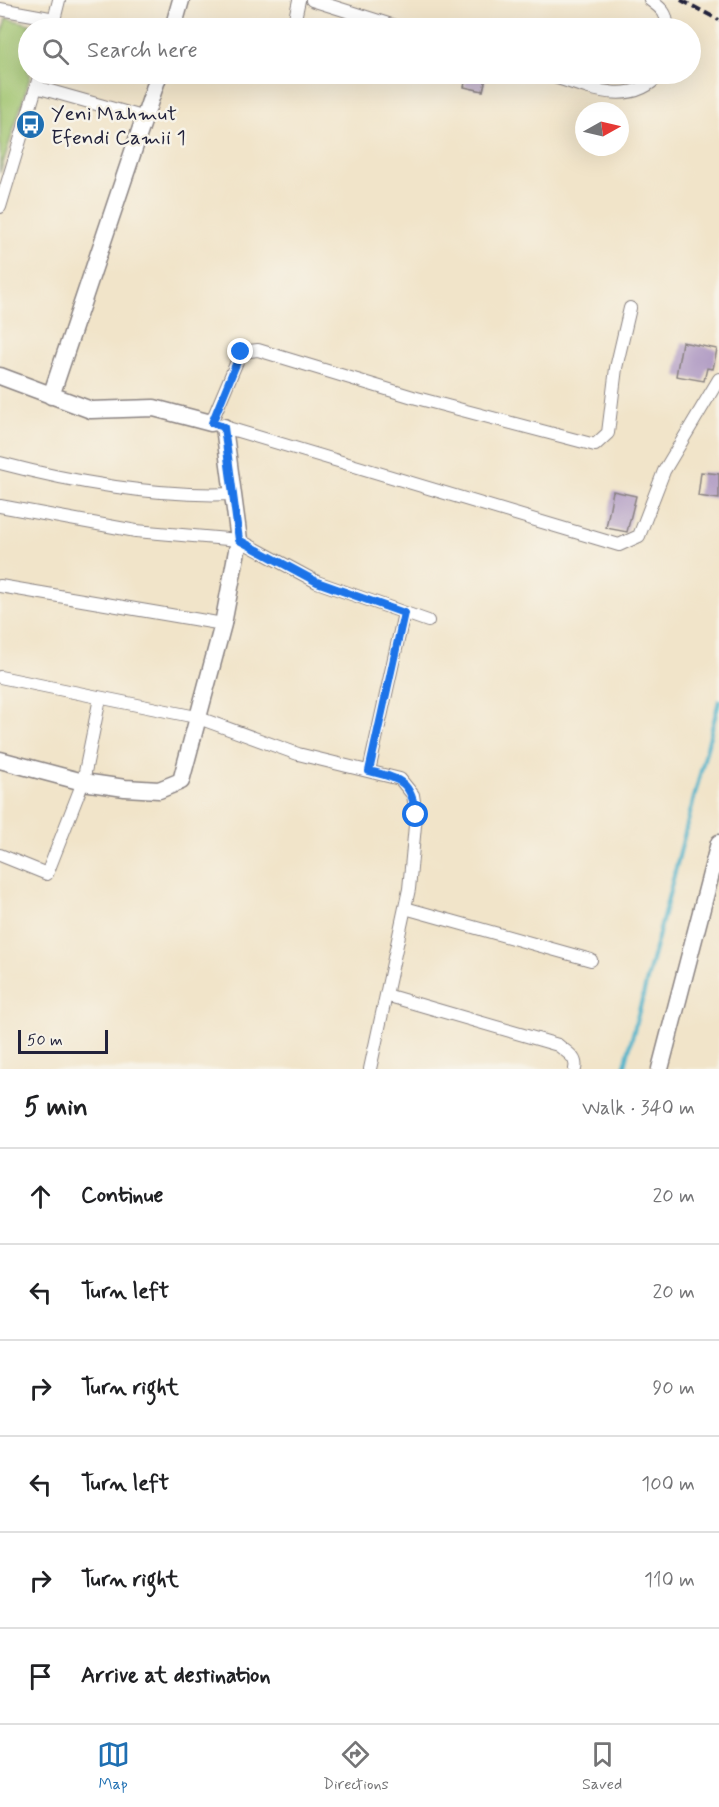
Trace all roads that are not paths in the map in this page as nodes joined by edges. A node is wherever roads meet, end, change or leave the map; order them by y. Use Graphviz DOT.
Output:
graph roads {
  1 [pos="59,0"];
  2 [pos="182,0"];
  3 [pos="299,0"];
  4 [pos="312,0"];
  5 [pos="650,0"];
  6 [pos="1,13"];
  7 [pos="25,18"];
  8 [pos="55,18"];
  9 [pos="176,18"];
  10 [pos="295,18"];
  11 [pos="369,18"];
  12 [pos="667,18"];
  13 [pos="37,84"];
  14 [pos="156,84"];
  15 [pos="578,84"];
  16 [pos="651,84"];
  17 [pos="36,87"];
  18 [pos="146,118"];
  19 [pos="0,207"];
  20 [pos="630,308"];
  21 [pos="0,376"];
  22 [pos="719,379"];
  23 [pos="51,396"];
  24 [pos="218,425"];
  25 [pos="0,463"];
  26 [pos="233,494"];
  27 [pos="0,506"];
  28 [pos="239,540"];
  29 [pos="0,586"];
  30 [pos="404,613"];
  31 [pos="428,621"];
  32 [pos="223,624"];
  33 [pos="0,676"];
  34 [pos="100,698"];
  35 [pos="196,717"];
  36 [pos="0,760"];
  37 [pos="369,771"];
  38 [pos="83,782"];
  39 [pos="719,843"];
  40 [pos="0,855"];
  41 [pos="405,908"];
  42 [pos="591,960"];
  43 [pos="386,995"];
  44 [pos="370,1069"];
  45 [pos="575,1069"];
  46 [pos="660,1069"];
  1 -- 8 [label="street"];
  2 -- 9 [label="street"];
  3 -- 10 [label="street"];
  4 -- 11 [label="street"];
  5 -- 12 [label="street"];
  6 -- 7 [label="street"];
  13 -- 17 [label="street"];
  14 -- 18 [label="street"];
  15 -- 16 [label="street"];
  17 -- 18 [label="street"];
  17 -- 19 [label="street"];
  18 -- 23 [label="street"];
  20 -- 24 [label="street"];
  21 -- 23 [label="street"];
  22 -- 24 [label="street"];
  23 -- 24 [label="street"];
  24 -- 26 [label="street"];
  25 -- 26 [label="street"];
  26 -- 28 [label="street"];
  27 -- 28 [label="street"];
  28 -- 30 [label="street"];
  28 -- 32 [label="street"];
  29 -- 32 [label="street"];
  30 -- 31 [label="street"];
  30 -- 37 [label="street"];
  32 -- 35 [label="street"];
  33 -- 34 [label="street"];
  34 -- 35 [label="street"];
  34 -- 38 [label="street"];
  35 -- 37 [label="street"];
  35 -- 38 [label="street"];
  36 -- 38 [label="street"];
  37 -- 41 [label="street"];
  38 -- 40 [label="street"];
  39 -- 46 [label="street"];
  41 -- 42 [label="street"];
  41 -- 43 [label="street"];
  43 -- 44 [label="street"];
  43 -- 45 [label="street"];
}
